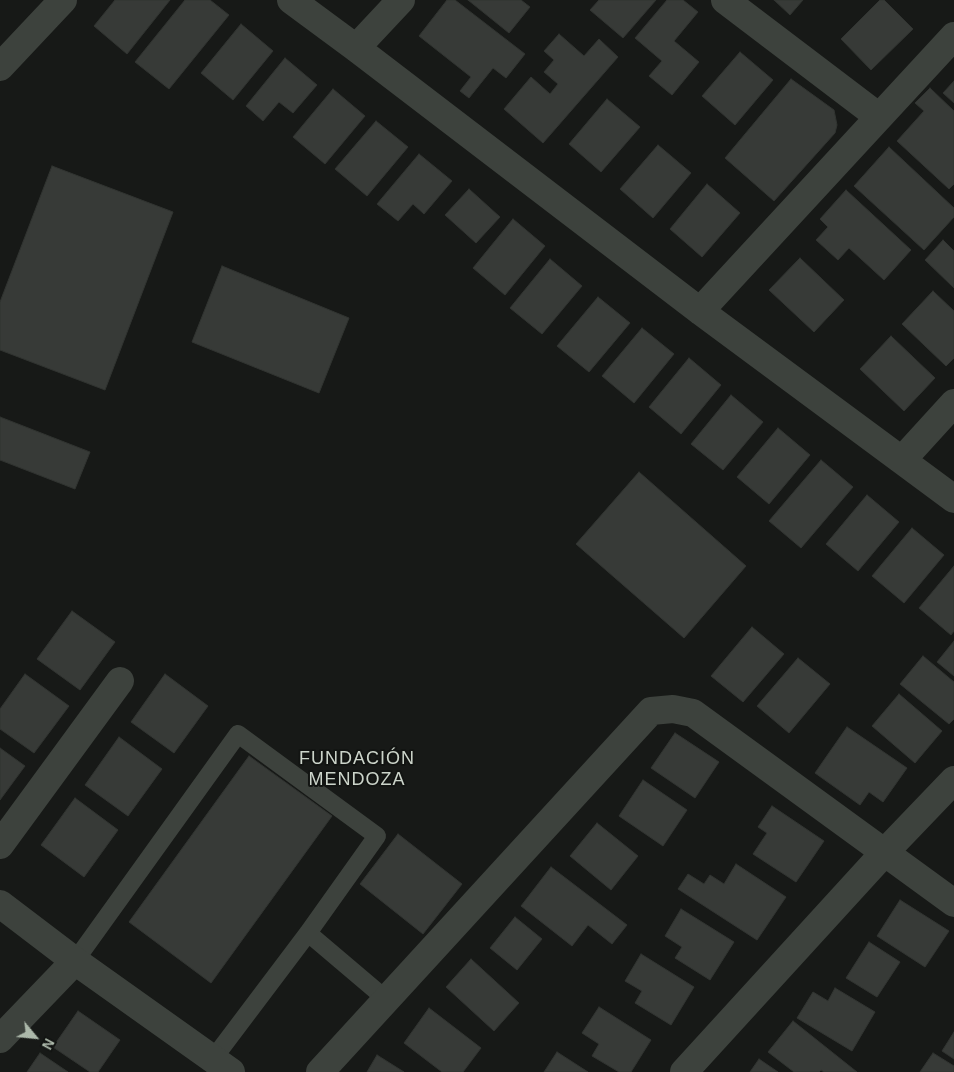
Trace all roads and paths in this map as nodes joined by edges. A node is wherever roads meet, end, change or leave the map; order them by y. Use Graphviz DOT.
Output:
graph roads {
  1 [pos="63,0"];
  2 [pos="291,0"];
  3 [pos="401,0"];
  4 [pos="725,0"];
  5 [pos="954,36"];
  6 [pos="356,48"];
  7 [pos="0,67"];
  8 [pos="879,117"];
  9 [pos="700,311"];
  10 [pos="954,403"];
  11 [pos="902,460"];
  12 [pos="954,499"];
  13 [pos="120,681"];
  14 [pos="954,780"];
  15 [pos="0,844"];
  16 [pos="884,852"];
  17 [pos="954,903"];
  18 [pos="0,904"];
  19 [pos="308,933"];
  20 [pos="75,961"];
  21 [pos="387,1000"];
  22 [pos="0,1039"];
  23 [pos="222,1066"];
  24 [pos="320,1072"];
  25 [pos="684,1072"];
  1 -- 7 [label="street"];
  2 -- 6 [label="street"];
  3 -- 6 [label="street"];
  4 -- 8 [label="street"];
  5 -- 8 [label="street"];
  6 -- 9 [label="street"];
  8 -- 9 [label="street"];
  9 -- 11 [label="street"];
  10 -- 11 [label="street"];
  11 -- 12 [label="street"];
  13 -- 15 [label="street"];
  14 -- 16 [label="street"];
  16 -- 17 [label="street"];
  16 -- 21 [label="street"];
  16 -- 25 [label="street"];
  18 -- 20 [label="street"];
  19 -- 20 [label="lane"];
  19 -- 21 [label="lane"];
  19 -- 23 [label="lane"];
  20 -- 22 [label="street"];
  20 -- 23 [label="street"];
  21 -- 24 [label="street"];
}
